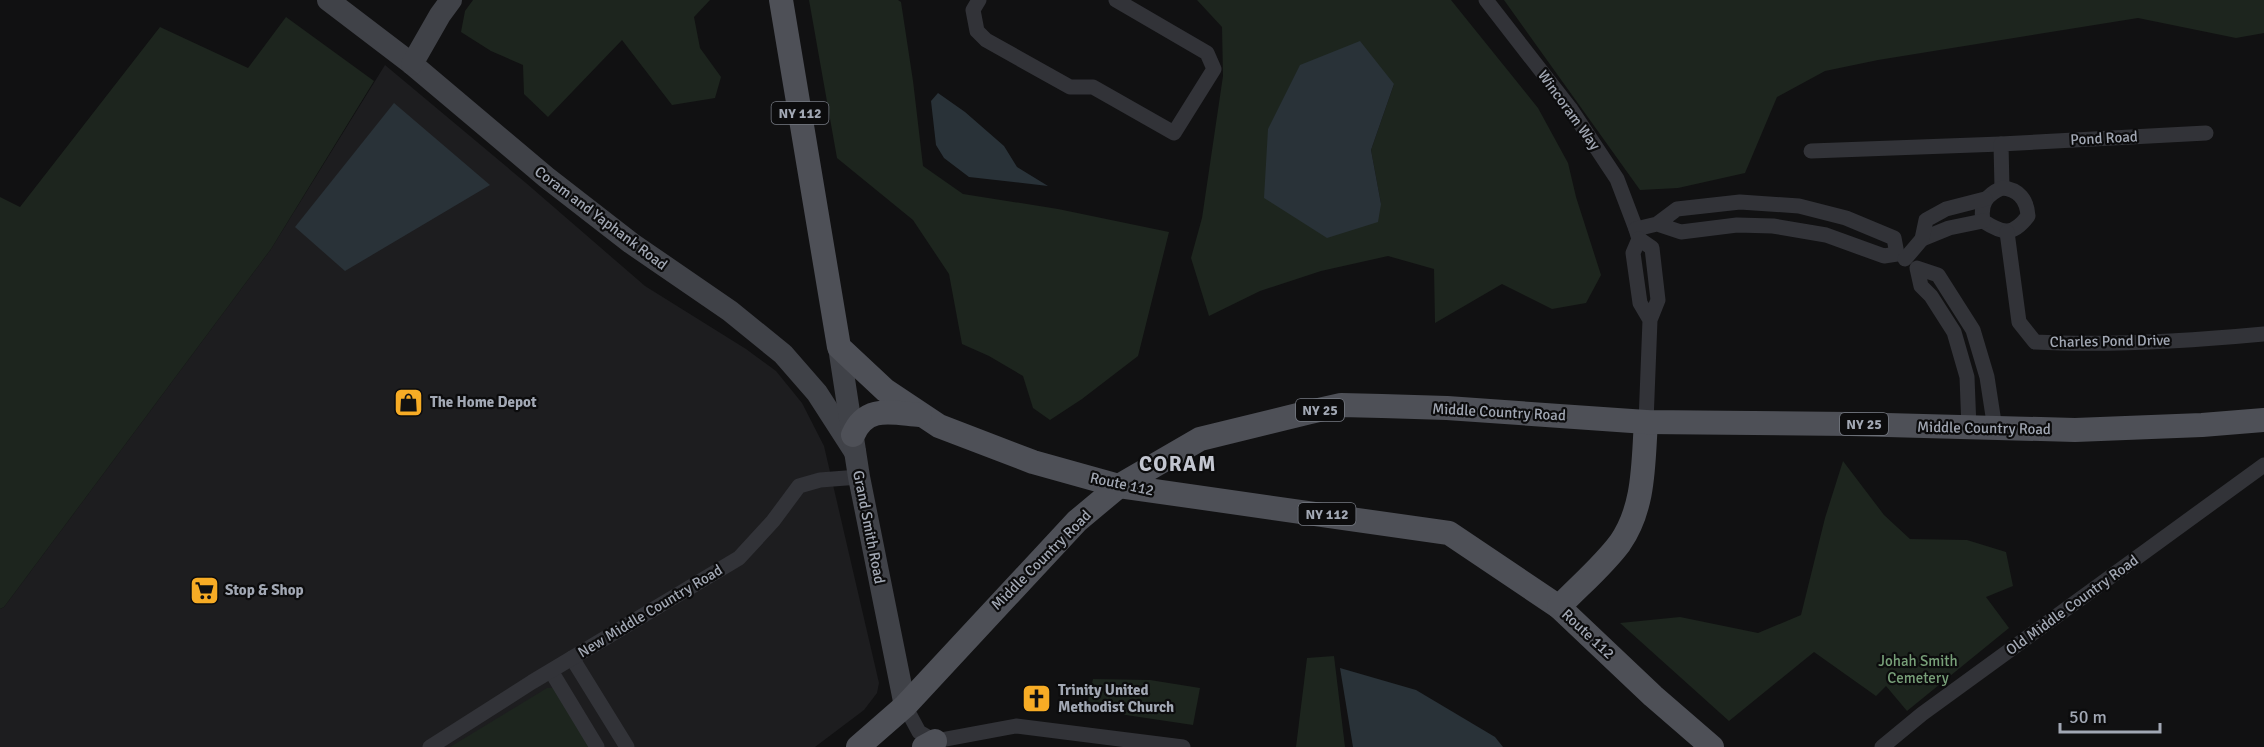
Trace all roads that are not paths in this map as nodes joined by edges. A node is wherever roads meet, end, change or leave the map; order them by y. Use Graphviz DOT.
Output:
graph roads {
  1 [pos="328,0"];
  2 [pos="451,0"];
  3 [pos="781,0"];
  4 [pos="979,0"];
  5 [pos="1116,0"];
  6 [pos="1486,0"];
  7 [pos="1134,5"];
  8 [pos="412,64"];
  9 [pos="2206,133"];
  10 [pos="2001,144"];
  11 [pos="1811,151"];
  12 [pos="2002,188"];
  13 [pos="1985,199"];
  14 [pos="1983,221"];
  15 [pos="1657,224"];
  16 [pos="2007,232"];
  17 [pos="1638,234"];
  18 [pos="1922,239"];
  19 [pos="1906,260"];
  20 [pos="2264,334"];
  21 [pos="839,347"];
  22 [pos="923,415"];
  23 [pos="2264,420"];
  24 [pos="1646,422"];
  25 [pos="1969,428"];
  26 [pos="1995,429"];
  27 [pos="854,444"];
  28 [pos="2264,465"];
  29 [pos="859,477"];
  30 [pos="1119,486"];
  31 [pos="1559,607"];
  32 [pos="572,658"];
  33 [pos="551,671"];
  34 [pos="905,706"];
  35 [pos="932,745"];
  36 [pos="1155,745"];
  37 [pos="430,747"];
  38 [pos="597,747"];
  39 [pos="627,747"];
  40 [pos="858,747"];
  41 [pos="1184,747"];
  42 [pos="1712,747"];
  43 [pos="1882,747"];
  1 -- 8 [label="main road, Coram and Yaphank Road"];
  2 -- 8 [label="main road"];
  3 -- 21 [label="main road, NY 112"];
  4 -- 7 [label="street"];
  5 -- 7 [label="street"];
  6 -- 17 [label="street, Wincoram Way"];
  8 -- 27 [label="main road, Coram and Yaphank Road"];
  9 -- 10 [label="street, Pond Road"];
  10 -- 11 [label="street, Pond Road"];
  10 -- 12 [label="street"];
  12 -- 13 [label="street"];
  12 -- 16 [label="street"];
  13 -- 14 [label="street"];
  13 -- 18 [label="street"];
  14 -- 16 [label="street"];
  14 -- 18 [label="street"];
  15 -- 17 [label="street"];
  15 -- 19 [label="street"];
  15 -- 19 [label="street"];
  16 -- 20 [label="street, Charles Pond Drive"];
  17 -- 24 [label="street, Wincoram Way"];
  18 -- 19 [label="street"];
  19 -- 25 [label="street"];
  19 -- 26 [label="street"];
  21 -- 22 [label="main road, Route 112 / NY 112"];
  21 -- 27 [label="main road, Grand Smith Road"];
  22 -- 27 [label="main road"];
  22 -- 30 [label="main road, Route 112 / NY 112"];
  23 -- 26 [label="main road, Middle Country Road / NY 25"];
  24 -- 25 [label="main road, Middle Country Road / NY 25"];
  24 -- 30 [label="main road, Middle Country Road / NY 25"];
  24 -- 31 [label="main road"];
  25 -- 26 [label="main road, Middle Country Road / NY 25"];
  27 -- 29 [label="main road, Grand Smith Road"];
  28 -- 43 [label="street, Old Middle Country Road"];
  29 -- 32 [label="street, New Middle Country Road"];
  29 -- 34 [label="main road, Grand Smith Road"];
  30 -- 31 [label="main road, Route 112 / NY 112"];
  30 -- 34 [label="main road, Middle Country Road / NY 25"];
  31 -- 42 [label="main road, Route 112 / NY 112"];
  32 -- 33 [label="street, New Middle Country Road"];
  32 -- 39 [label="street"];
  33 -- 37 [label="street, New Middle Country Road"];
  33 -- 38 [label="street"];
  34 -- 35 [label="street"];
  34 -- 40 [label="main road, Middle Country Road / NY 25"];
  35 -- 36 [label="street"];
  36 -- 41 [label="street"];
}
